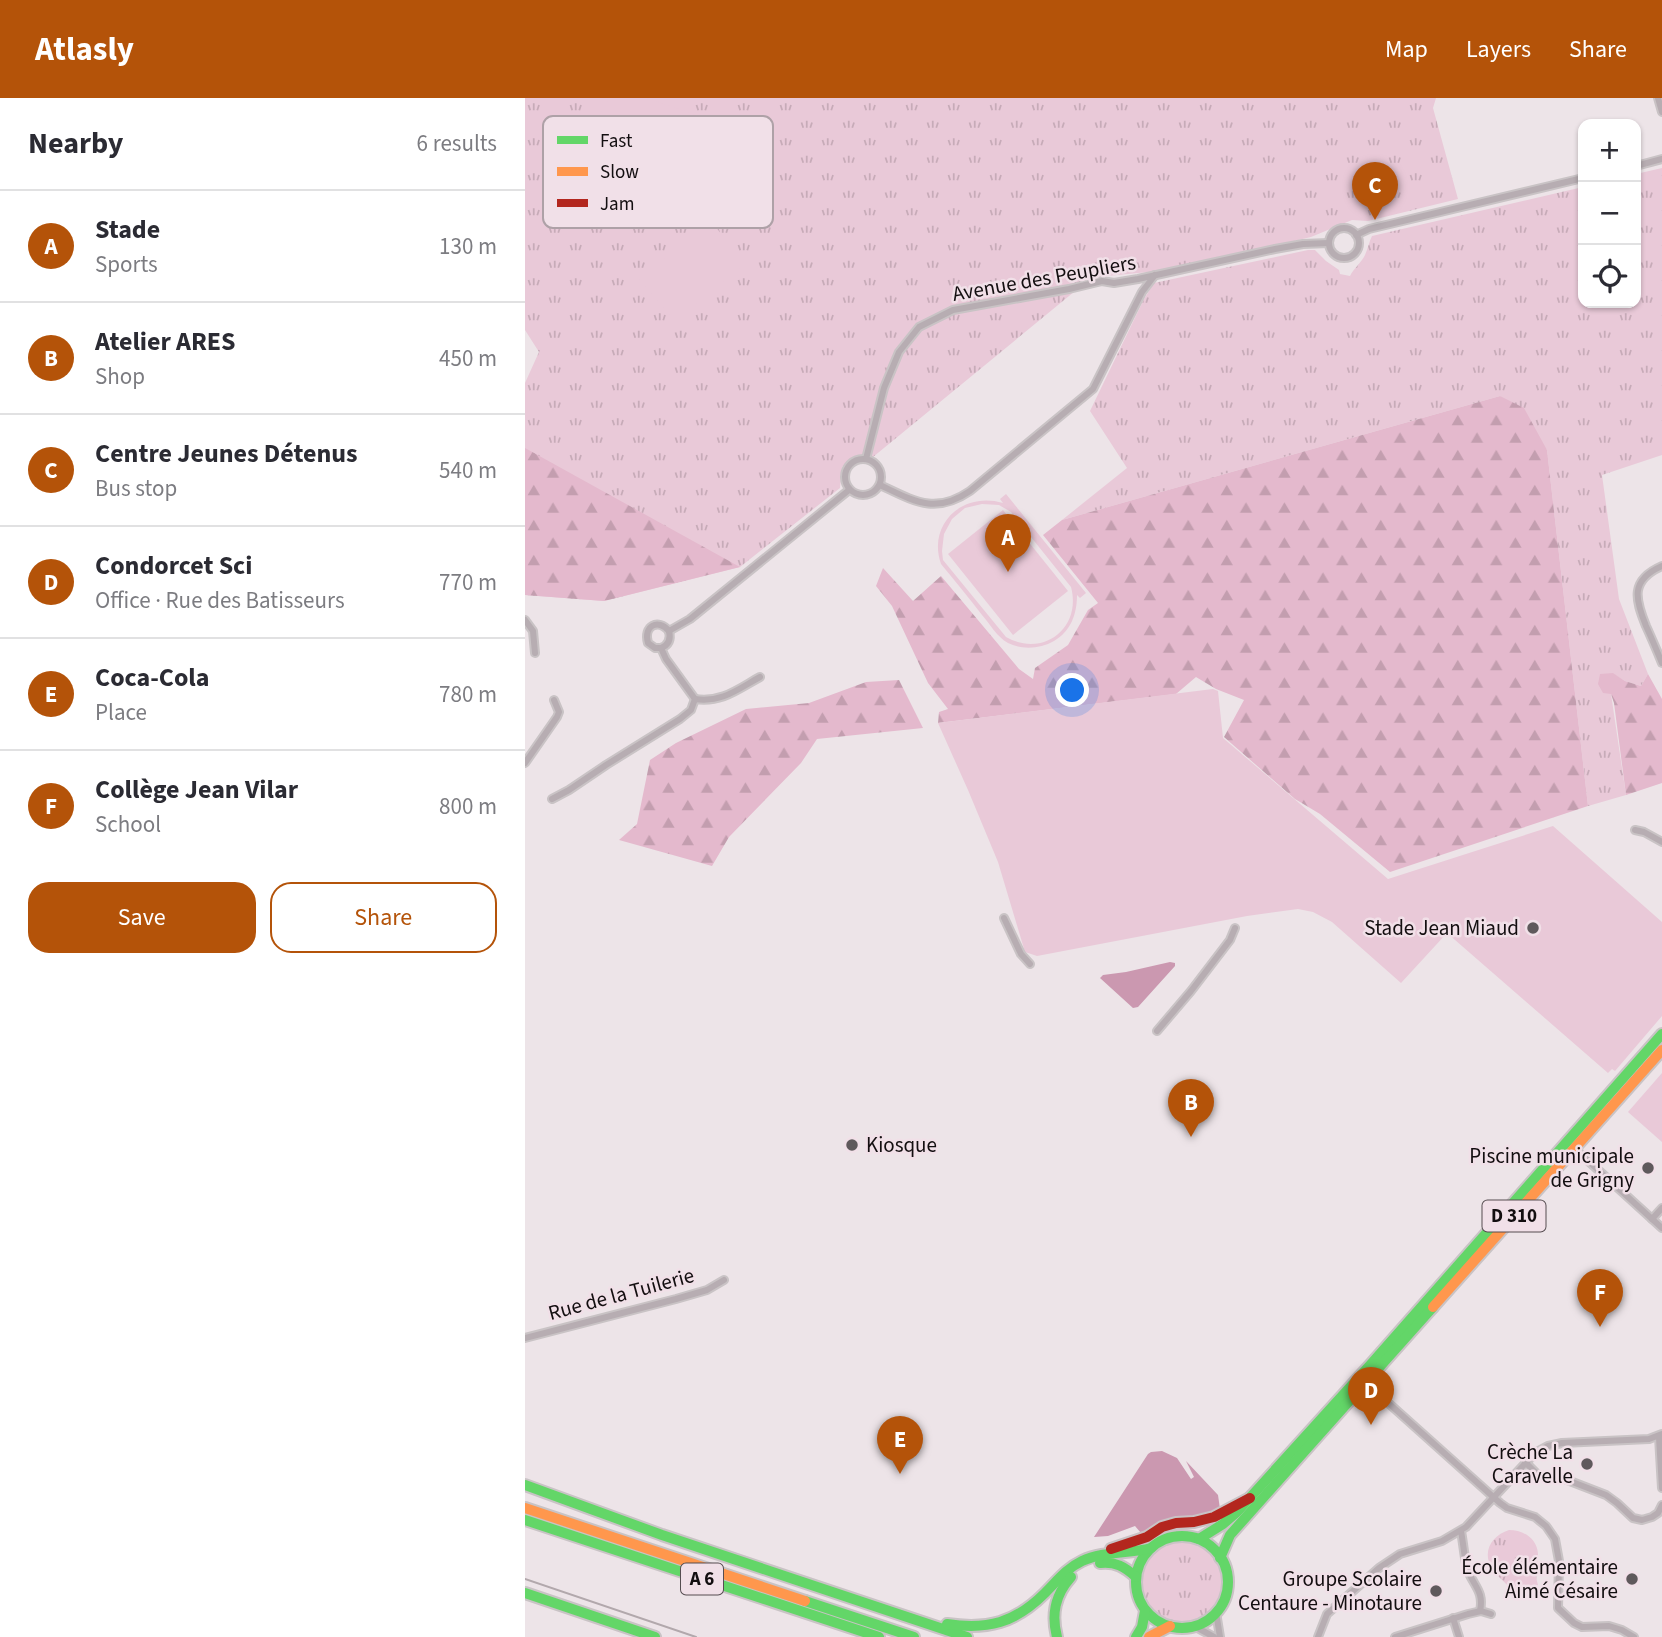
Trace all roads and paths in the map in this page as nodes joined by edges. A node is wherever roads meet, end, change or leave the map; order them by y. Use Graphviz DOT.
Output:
graph roads {
  1 [pos="1658,98"];
  2 [pos="1662,112"];
  3 [pos="1662,159"];
  4 [pos="1641,165"];
  5 [pos="1578,179"];
  6 [pos="1356,235"];
  7 [pos="1329,243"];
  8 [pos="1155,275"];
  9 [pos="866,459"];
  10 [pos="880,485"];
  11 [pos="849,490"];
  12 [pos="1662,566"];
  13 [pos="525,620"];
  14 [pos="669,632"];
  15 [pos="661,648"];
  16 [pos="535,653"];
  17 [pos="1661,660"];
  18 [pos="759,677"];
  19 [pos="695,699"];
  20 [pos="554,700"];
  21 [pos="525,763"];
  22 [pos="552,799"];
  23 [pos="1635,830"];
  24 [pos="1662,842"];
  25 [pos="1004,918"];
  26 [pos="1235,928"];
  27 [pos="1030,964"];
  28 [pos="1157,1031"];
  29 [pos="1662,1034"];
  30 [pos="1662,1050"];
  31 [pos="1574,1148"];
  32 [pos="1662,1208"];
  33 [pos="1652,1219"];
  34 [pos="1662,1228"];
  35 [pos="725,1280"];
  36 [pos="525,1338"];
  37 [pos="1366,1383"];
  38 [pos="1660,1435"];
  39 [pos="1525,1462"];
  40 [pos="525,1485"];
  41 [pos="1662,1488"];
  42 [pos="1493,1497"];
  43 [pos="1250,1498"];
  44 [pos="1662,1505"];
  45 [pos="525,1508"];
  46 [pos="525,1520"];
  47 [pos="1461,1531"];
  48 [pos="1199,1539"];
  49 [pos="1151,1548"];
  50 [pos="1220,1558"];
  51 [pos="1088,1559"];
  52 [pos="1136,1577"];
  53 [pos="812,1585"];
  54 [pos="525,1593"];
  55 [pos="1145,1611"];
  56 [pos="1480,1611"];
  57 [pos="1216,1612"];
  58 [pos="1491,1614"];
  59 [pos="1453,1618"];
  60 [pos="1170,1626"];
  61 [pos="1194,1626"];
  62 [pos="655,1637"];
  63 [pos="879,1637"];
  64 [pos="914,1637"];
  65 [pos="967,1637"];
  66 [pos="1057,1637"];
  67 [pos="1136,1637"];
  68 [pos="1149,1637"];
  69 [pos="1214,1637"];
  70 [pos="1220,1637"];
  71 [pos="1318,1637"];
  72 [pos="1395,1637"];
  73 [pos="1459,1637"];
  74 [pos="1634,1637"];
  1 -- 2 [label="street"];
  3 -- 4 [label="street"];
  5 -- 6 [label="street, Avenue des Peupliers"];
  6 -- 7 [label="street, Avenue des Peupliers"];
  6 -- 7 [label="street, Avenue des Peupliers"];
  7 -- 8 [label="street, Avenue des Peupliers"];
  8 -- 9 [label="street, Avenue des Peupliers"];
  8 -- 10 [label="street, Avenue des Peupliers"];
  9 -- 10 [label="street"];
  9 -- 11 [label="street"];
  10 -- 11 [label="street"];
  11 -- 14 [label="street"];
  12 -- 17 [label="street"];
  13 -- 16 [label="street"];
  14 -- 15 [label="street"];
  14 -- 15 [label="street"];
  15 -- 19 [label="street"];
  18 -- 19 [label="street"];
  19 -- 22 [label="street"];
  20 -- 21 [label="street"];
  23 -- 24 [label="street"];
  25 -- 27 [label="street"];
  26 -- 28 [label="street"];
  29 -- 43 [label="main road, D 310"];
  30 -- 31 [label="main road, D 310"];
  31 -- 33 [label="street"];
  31 -- 37 [label="main road, D 310"];
  32 -- 33 [label="street"];
  33 -- 34 [label="street"];
  35 -- 36 [label="street, Rue de la Tuilerie"];
  37 -- 42 [label="street"];
  37 -- 50 [label="main road, D 310"];
  38 -- 39 [label="street"];
  38 -- 41 [label="street"];
  39 -- 42 [label="street"];
  39 -- 44 [label="street"];
  40 -- 53 [label="main road"];
  42 -- 47 [label="street"];
  42 -- 74 [label="street"];
  43 -- 48 [label="main road, D 310"];
  43 -- 51 [label="main road"];
  45 -- 64 [label="main road, A 6"];
  46 -- 63 [label="main road, A 6"];
  47 -- 56 [label="street"];
  47 -- 71 [label="street"];
  48 -- 49 [label="main road"];
  48 -- 50 [label="main road"];
  49 -- 51 [label="main road"];
  49 -- 52 [label="main road"];
  50 -- 57 [label="main road"];
  51 -- 53 [label="main road"];
  52 -- 55 [label="main road"];
  52 -- 66 [label="main road"];
  53 -- 65 [label="main road"];
  54 -- 62 [label="main road"];
  55 -- 60 [label="main road"];
  55 -- 67 [label="main road"];
  56 -- 58 [label="street"];
  56 -- 59 [label="street"];
  57 -- 61 [label="main road"];
  57 -- 70 [label="street"];
  59 -- 72 [label="street"];
  59 -- 73 [label="street"];
  60 -- 61 [label="main road"];
  60 -- 68 [label="main road"];
  61 -- 69 [label="street"];
}
